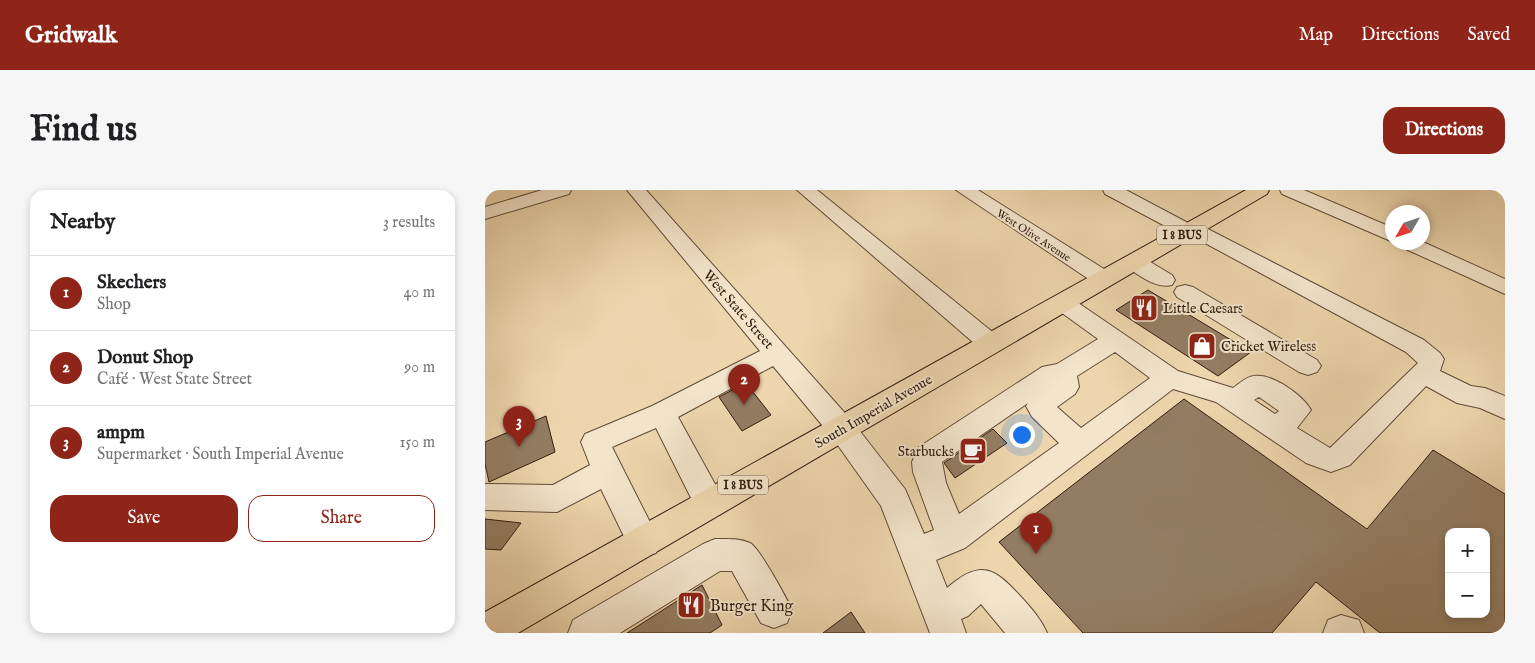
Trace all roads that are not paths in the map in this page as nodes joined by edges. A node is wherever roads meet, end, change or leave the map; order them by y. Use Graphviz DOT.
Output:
graph roads {
  1 [pos="562,190"];
  2 [pos="636,190"];
  3 [pos="806,190"];
  4 [pos="965,190"];
  5 [pos="1112,190"];
  6 [pos="1260,190"];
  7 [pos="1289,190"];
  8 [pos="485,213"];
  9 [pos="1191,230"];
  10 [pos="1385,232"];
  11 [pos="1424,250"];
  12 [pos="1134,262"];
  13 [pos="1103,279"];
  14 [pos="1164,280"];
  15 [pos="1505,287"];
  16 [pos="1185,292"];
  17 [pos="1063,302"];
  18 [pos="1115,340"];
  19 [pos="991,344"];
  20 [pos="777,353"];
  21 [pos="1308,366"];
  22 [pos="1064,373"];
  23 [pos="1423,373"];
  24 [pos="1169,378"];
  25 [pos="1505,409"];
  26 [pos="661,413"];
  27 [pos="842,428"];
  28 [pos="1080,444"];
  29 [pos="607,470"];
  30 [pos="485,497"];
  31 [pos="710,504"];
  32 [pos="953,537"];
  33 [pos="644,542"];
  34 [pos="915,552"];
  35 [pos="774,610"];
  36 [pos="943,622"];
  37 [pos="485,632"];
  38 [pos="586,633"];
  39 [pos="1029,633"];
  40 [pos="1341,633"];
  41 [pos="1346,633"];
  1 -- 8 [label="street"];
  2 -- 20 [label="street, West State Street"];
  3 -- 19 [label="street"];
  4 -- 13 [label="street, West Olive Avenue"];
  5 -- 9 [label="street"];
  6 -- 9 [label="highway, South Imperial Avenue / I 8 BUS"];
  7 -- 10 [label="street"];
  9 -- 12 [label="highway, South Imperial Avenue / I 8 BUS"];
  9 -- 23 [label="street"];
  11 -- 15 [label="street"];
  12 -- 13 [label="highway, South Imperial Avenue / I 8 BUS"];
  12 -- 14 [label="street"];
  13 -- 17 [label="highway, South Imperial Avenue / I 8 BUS"];
  16 -- 21 [label="street"];
  17 -- 18 [label="street"];
  17 -- 19 [label="highway, South Imperial Avenue / I 8 BUS"];
  18 -- 22 [label="street"];
  18 -- 24 [label="street"];
  19 -- 27 [label="highway, South Imperial Avenue / I 8 BUS"];
  20 -- 26 [label="street"];
  20 -- 27 [label="street, West State Street"];
  22 -- 28 [label="street"];
  22 -- 32 [label="street"];
  23 -- 24 [label="street"];
  23 -- 25 [label="street"];
  24 -- 28 [label="street"];
  26 -- 29 [label="street"];
  26 -- 31 [label="street"];
  27 -- 31 [label="highway, South Imperial Avenue / I 8 BUS"];
  27 -- 34 [label="street, West State Street"];
  28 -- 32 [label="street"];
  29 -- 30 [label="street"];
  29 -- 33 [label="street"];
  31 -- 33 [label="highway, South Imperial Avenue / I 8 BUS"];
  32 -- 34 [label="street"];
  33 -- 37 [label="highway, South Imperial Avenue / I 8 BUS"];
  34 -- 36 [label="street, West State Street"];
  35 -- 38 [label="street"];
  36 -- 39 [label="street"];
  40 -- 41 [label="street"];
}
